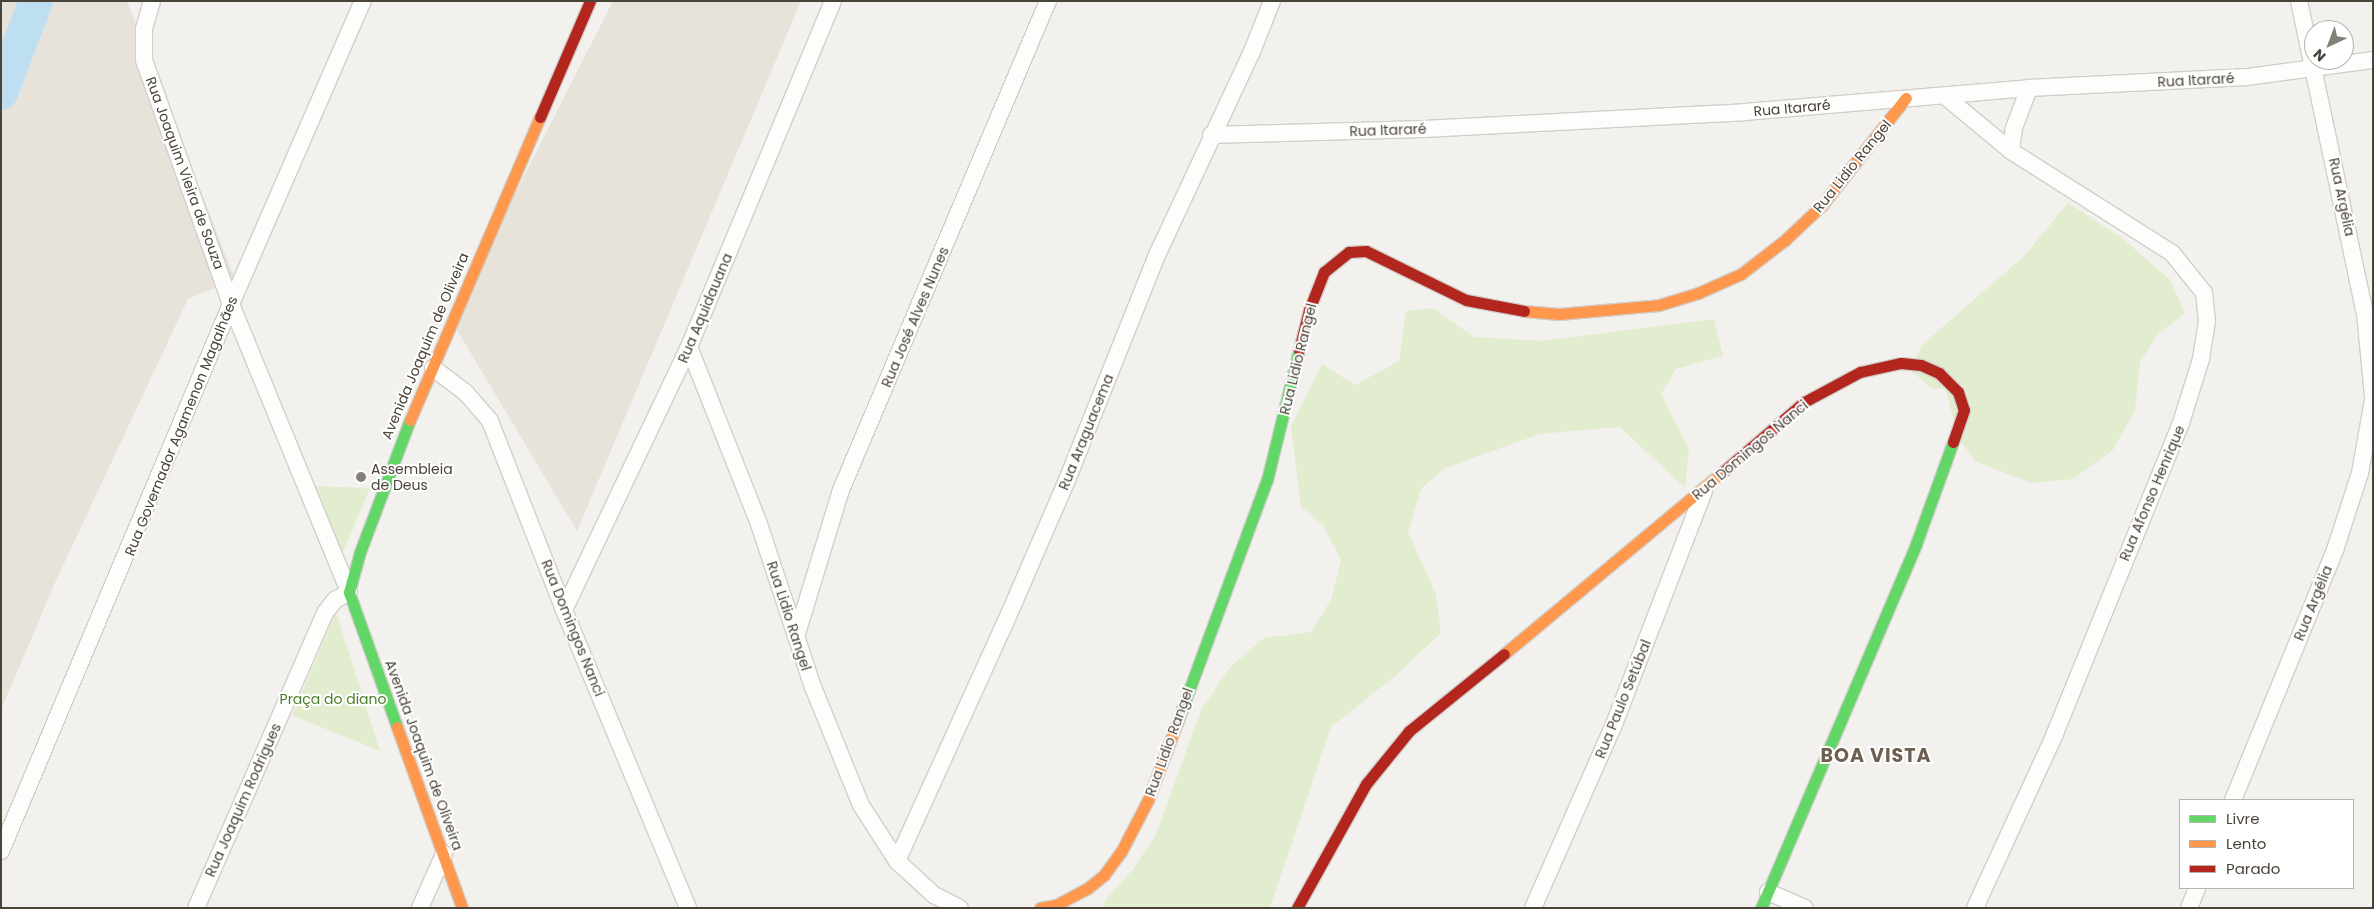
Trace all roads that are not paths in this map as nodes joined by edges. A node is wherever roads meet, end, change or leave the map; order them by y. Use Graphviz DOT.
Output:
graph roads {
  1 [pos="152,1"];
  2 [pos="363,1"];
  3 [pos="590,1"];
  4 [pos="833,1"];
  5 [pos="1048,1"];
  6 [pos="1272,1"];
  7 [pos="2298,1"];
  8 [pos="2373,60"];
  9 [pos="2312,71"];
  10 [pos="2029,88"];
  11 [pos="1946,97"];
  12 [pos="1906,98"];
  13 [pos="1210,135"];
  14 [pos="2011,151"];
  15 [pos="231,304"];
  16 [pos="689,347"];
  17 [pos="2372,366"];
  18 [pos="433,368"];
  19 [pos="2373,396"];
  20 [pos="2373,400"];
  21 [pos="1706,488"];
  22 [pos="349,592"];
  23 [pos="564,610"];
  24 [pos="796,637"];
  25 [pos="2233,799"];
  26 [pos="1,851"];
  27 [pos="444,854"];
  28 [pos="897,861"];
  29 [pos="2197,889"];
  30 [pos="1768,892"];
  31 [pos="196,908"];
  32 [pos="420,908"];
  33 [pos="462,908"];
  34 [pos="688,908"];
  35 [pos="960,908"];
  36 [pos="1040,908"];
  37 [pos="1298,908"];
  38 [pos="1533,908"];
  39 [pos="1761,908"];
  40 [pos="1806,908"];
  41 [pos="1975,908"];
  42 [pos="2189,908"];
  1 -- 15 [label="street, Rua Joaquim Vieira de Souza"];
  2 -- 15 [label="street, Rua Governador Agamenon Magalhães"];
  3 -- 18 [label="street, Avenida Joaquim de Oliveira"];
  4 -- 16 [label="street, Rua Aquidauana"];
  5 -- 24 [label="street, Rua José Alves Nunes"];
  6 -- 13 [label="street, Rua Araguacema"];
  7 -- 9 [label="street, Rua Argélia"];
  8 -- 9 [label="street, Rua Itararé"];
  9 -- 10 [label="street, Rua Itararé"];
  9 -- 17 [label="street, Rua Argélia"];
  10 -- 11 [label="street, Rua Itararé"];
  10 -- 14 [label="street"];
  11 -- 12 [label="street, Rua Itararé"];
  11 -- 14 [label="street, Rua Afonso Henrique"];
  12 -- 13 [label="street, Rua Itararé"];
  12 -- 36 [label="street, Rua Lidio Rangel"];
  13 -- 28 [label="street, Rua Araguacema"];
  14 -- 41 [label="street, Rua Afonso Henrique"];
  15 -- 22 [label="street, Rua Joaquim Vieira de Souza"];
  15 -- 26 [label="street, Rua Governador Agamenon Magalhães"];
  16 -- 23 [label="street, Rua Aquidauana"];
  16 -- 24 [label="street, Rua Lidio Rangel"];
  17 -- 19 [label="street, Rua Argélia"];
  18 -- 22 [label="street, Avenida Joaquim de Oliveira"];
  18 -- 23 [label="street, Rua Domingos Nanci"];
  20 -- 25 [label="street, Rua Argélia"];
  21 -- 30 [label="street, Rua Domingos Nanci"];
  21 -- 37 [label="street, Rua Domingos Nanci"];
  21 -- 38 [label="street, Rua Paulo Setúbal"];
  22 -- 27 [label="street, Avenida Joaquim de Oliveira"];
  22 -- 31 [label="street, Rua Joaquim Rodrigues"];
  23 -- 34 [label="street, Rua Domingos Nanci"];
  24 -- 28 [label="street, Rua Lidio Rangel"];
  27 -- 32 [label="street"];
  27 -- 33 [label="street, Avenida Joaquim de Oliveira"];
  28 -- 35 [label="street, Rua Lidio Rangel"];
  29 -- 42 [label="street"];
  30 -- 39 [label="street, Rua Domingos Nanci"];
  30 -- 40 [label="street"];
}
